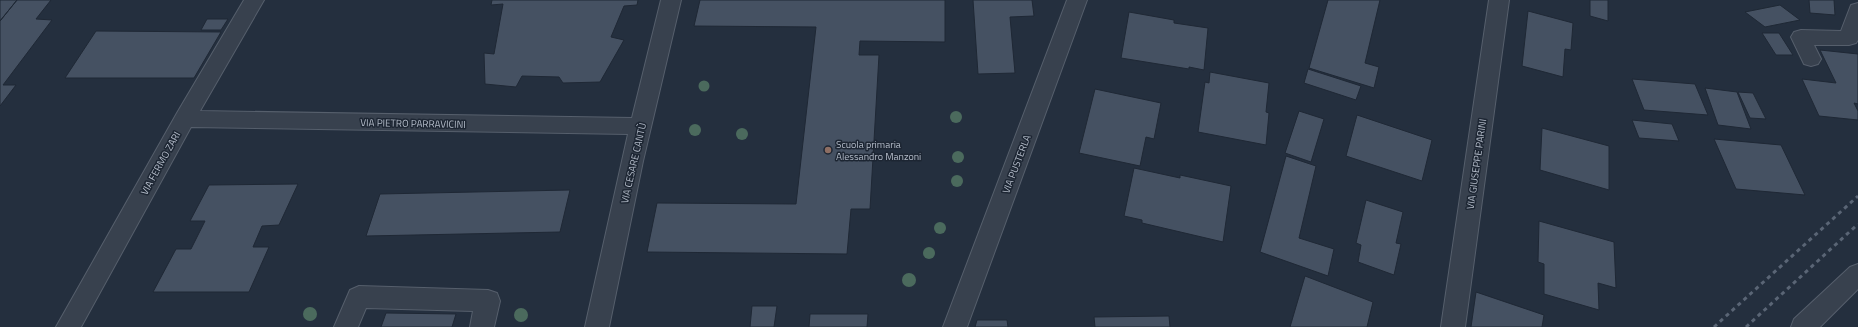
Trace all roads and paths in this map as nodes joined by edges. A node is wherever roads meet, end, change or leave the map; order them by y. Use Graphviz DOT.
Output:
graph roads {
  1 [pos="254,0"];
  2 [pos="671,0"];
  3 [pos="1077,0"];
  4 [pos="1499,0"];
  5 [pos="1858,10"];
  6 [pos="1811,59"];
  7 [pos="185,119"];
  8 [pos="641,126"];
  9 [pos="1858,274"];
  10 [pos="68,327"];
  11 [pos="346,327"];
  12 [pos="482,327"];
  13 [pos="597,327"];
  14 [pos="955,327"];
  15 [pos="1453,327"];
  16 [pos="1803,327"];
  1 -- 7 [label="street, VIA FERMO ZARI"];
  2 -- 8 [label="street, VIA CESARE CANTÙ"];
  3 -- 14 [label="street, VIA PUSTERLA"];
  4 -- 15 [label="street, VIA GIUSEPPE PARINI"];
  5 -- 6 [label="street"];
  7 -- 8 [label="street, VIA PIETRO PARRAVICINI"];
  7 -- 10 [label="street, VIA FERMO ZARI"];
  8 -- 13 [label="street, VIA CESARE CANTÙ"];
  9 -- 16 [label="street"];
  11 -- 12 [label="street"];
}
